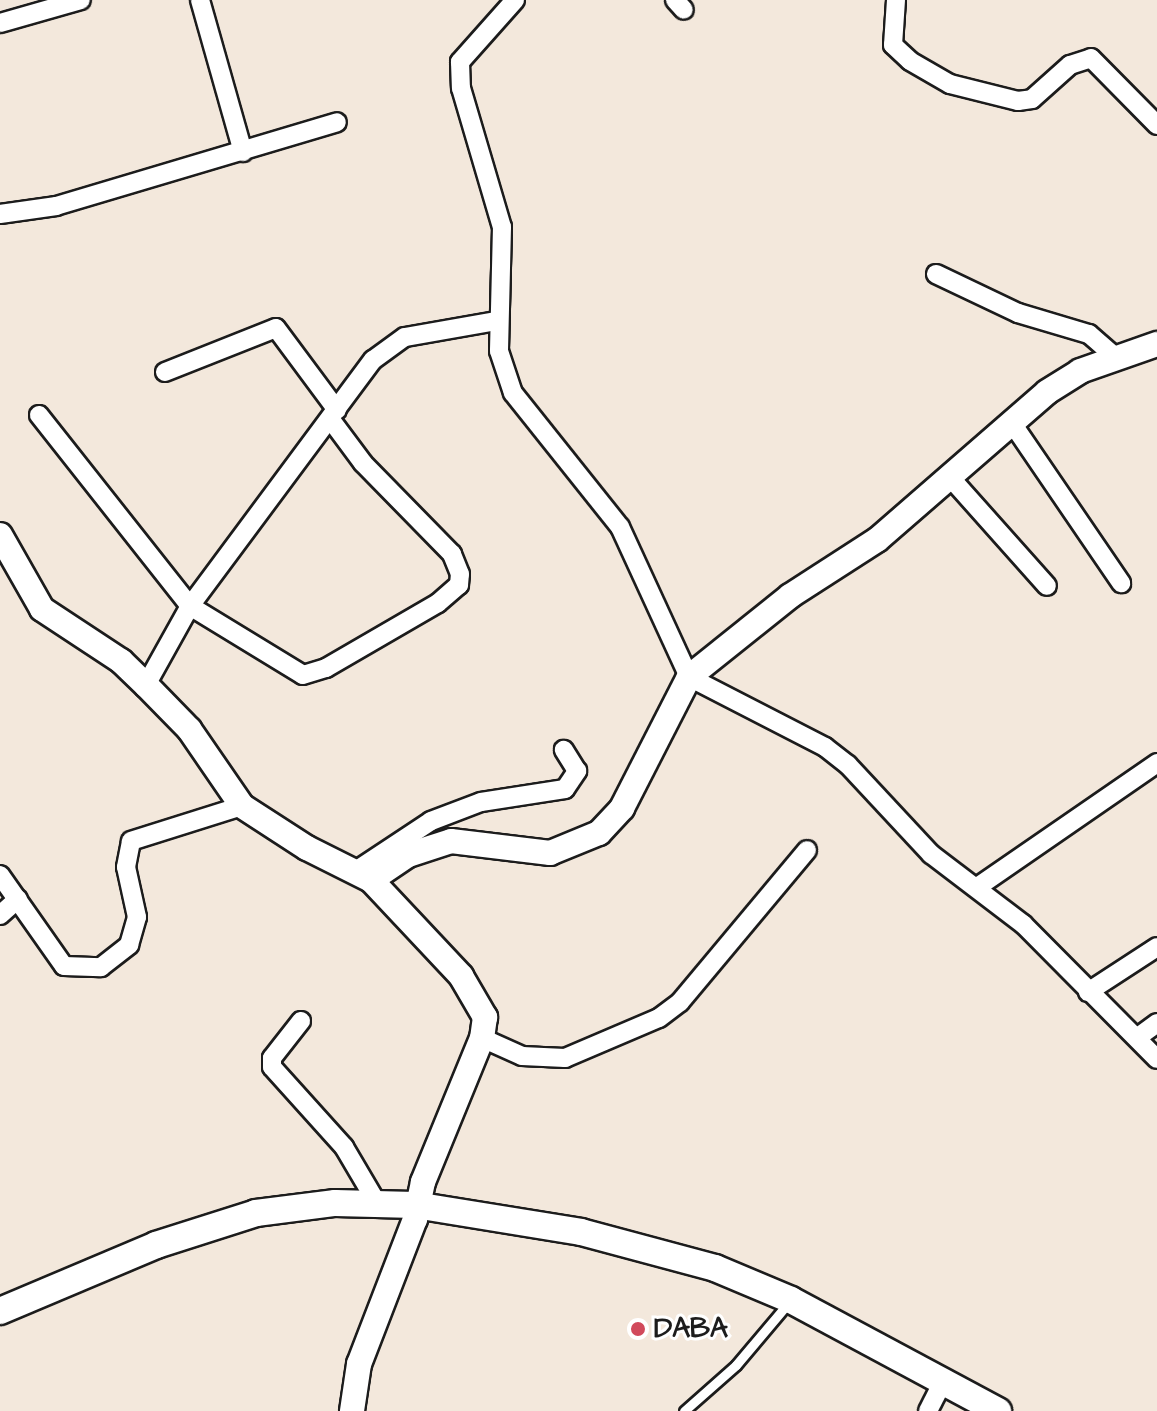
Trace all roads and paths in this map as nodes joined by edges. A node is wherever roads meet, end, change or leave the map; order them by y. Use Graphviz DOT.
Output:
graph roads {
  1 [pos="81,0"];
  2 [pos="200,0"];
  3 [pos="515,0"];
  4 [pos="896,0"];
  5 [pos="0,23"];
  6 [pos="337,122"];
  7 [pos="1157,125"];
  8 [pos="243,152"];
  9 [pos="0,214"];
  10 [pos="936,274"];
  11 [pos="497,321"];
  12 [pos="1157,344"];
  13 [pos="1118,359"];
  14 [pos="165,372"];
  15 [pos="39,415"];
  16 [pos="334,415"];
  17 [pos="1012,423"];
  18 [pos="949,476"];
  19 [pos="0,535"];
  20 [pos="1121,583"];
  21 [pos="1047,586"];
  22 [pos="190,606"];
  23 [pos="689,677"];
  24 [pos="146,685"];
  25 [pos="564,750"];
  26 [pos="1157,763"];
  27 [pos="242,806"];
  28 [pos="807,850"];
  29 [pos="0,875"];
  30 [pos="362,876"];
  31 [pos="976,888"];
  32 [pos="18,899"];
  33 [pos="0,915"];
  34 [pos="1157,947"];
  35 [pos="1088,992"];
  36 [pos="301,1021"];
  37 [pos="1157,1023"];
  38 [pos="1138,1037"];
  39 [pos="482,1038"];
  40 [pos="1157,1059"];
  41 [pos="377,1203"];
  42 [pos="415,1205"];
  43 [pos="791,1300"];
  44 [pos="0,1311"];
  45 [pos="943,1381"];
  46 [pos="352,1411"];
  47 [pos="684,1411"];
  48 [pos="928,1411"];
  49 [pos="998,1411"];
  1 -- 5 [label="street"];
  2 -- 8 [label="street"];
  3 -- 11 [label="street"];
  4 -- 7 [label="street"];
  6 -- 8 [label="street"];
  8 -- 9 [label="street"];
  10 -- 13 [label="street"];
  11 -- 16 [label="street"];
  11 -- 23 [label="street"];
  12 -- 13 [label="street"];
  13 -- 17 [label="street"];
  14 -- 16 [label="street"];
  15 -- 22 [label="street"];
  16 -- 22 [label="street"];
  16 -- 22 [label="street"];
  17 -- 18 [label="street"];
  17 -- 20 [label="street"];
  18 -- 21 [label="street"];
  18 -- 23 [label="street"];
  19 -- 24 [label="street"];
  22 -- 24 [label="street"];
  23 -- 30 [label="street"];
  23 -- 31 [label="street"];
  24 -- 27 [label="street"];
  25 -- 30 [label="street"];
  26 -- 31 [label="street"];
  27 -- 30 [label="street"];
  27 -- 32 [label="street"];
  28 -- 39 [label="street"];
  29 -- 32 [label="street"];
  30 -- 39 [label="street"];
  31 -- 35 [label="street"];
  32 -- 33 [label="street"];
  34 -- 35 [label="street"];
  35 -- 38 [label="street"];
  36 -- 41 [label="street"];
  37 -- 38 [label="street"];
  38 -- 40 [label="street"];
  39 -- 42 [label="street"];
  41 -- 42 [label="main road"];
  41 -- 44 [label="main road"];
  42 -- 43 [label="main road"];
  42 -- 46 [label="street"];
  43 -- 45 [label="main road"];
  43 -- 47 [label="lane"];
  45 -- 48 [label="street"];
  45 -- 49 [label="main road"];
}
